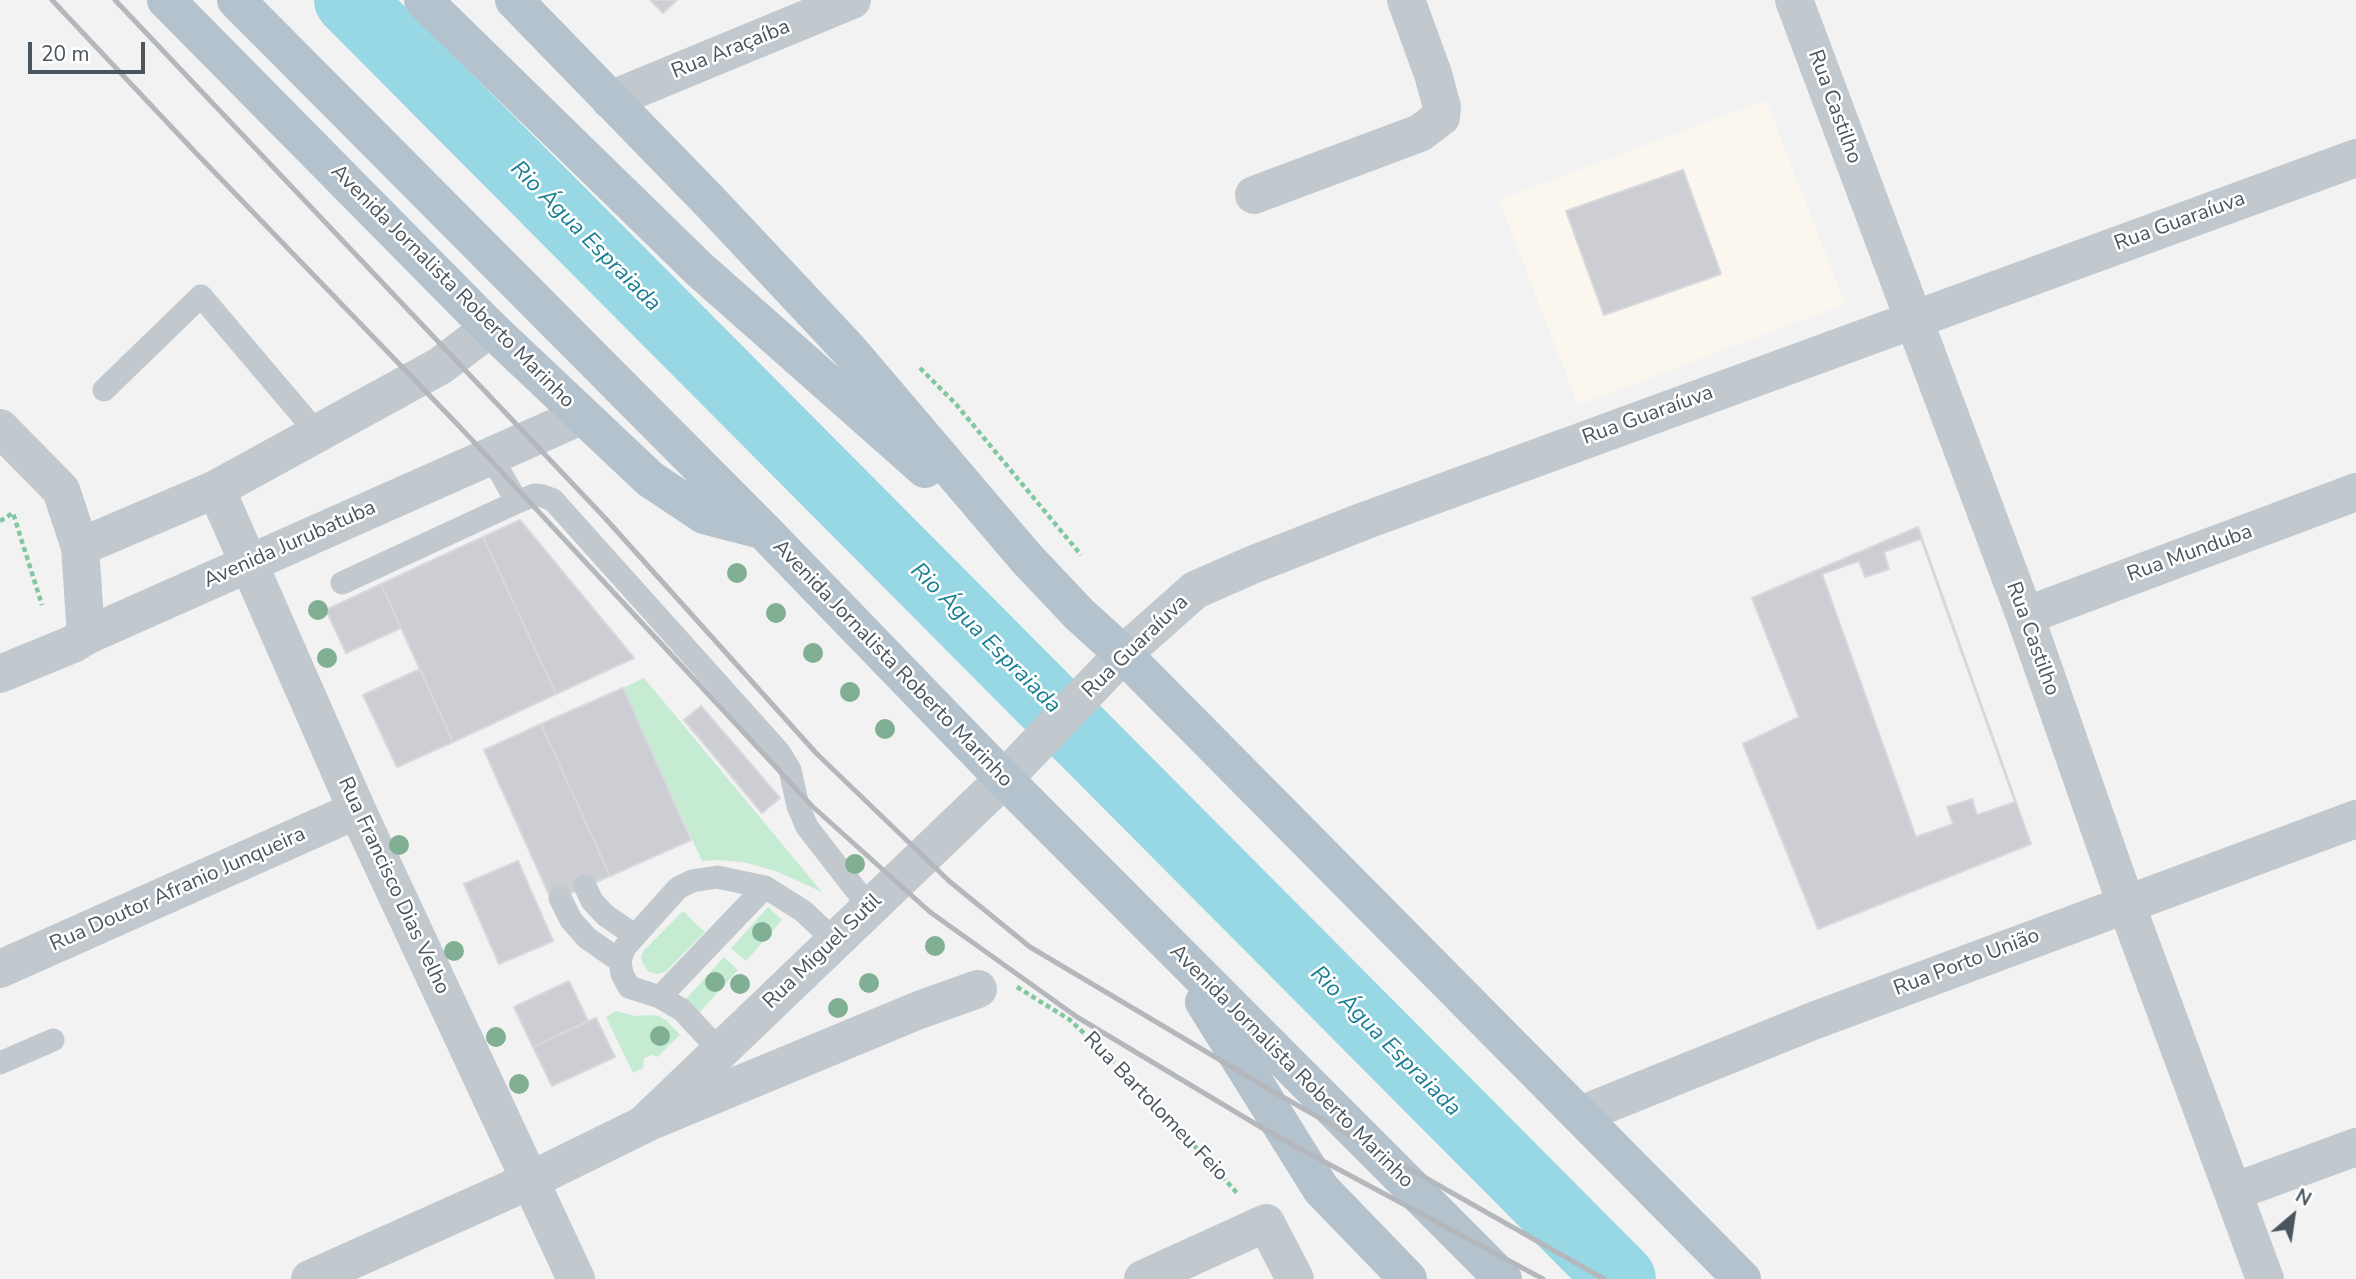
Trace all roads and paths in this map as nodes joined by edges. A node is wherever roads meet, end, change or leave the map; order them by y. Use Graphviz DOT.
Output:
graph roads {
  1 [pos="166,0"];
  2 [pos="236,0"];
  3 [pos="423,0"];
  4 [pos="514,0"];
  5 [pos="852,0"];
  6 [pos="1406,0"];
  7 [pos="1794,0"];
  8 [pos="610,100"];
  9 [pos="2356,158"];
  10 [pos="1254,195"];
  11 [pos="1912,319"];
  12 [pos="490,328"];
  13 [pos="104,390"];
  14 [pos="581,416"];
  15 [pos="0,428"];
  16 [pos="318,434"];
  17 [pos="491,456"];
  18 [pos="216,489"];
  19 [pos="2356,492"];
  20 [pos="517,502"];
  21 [pos="0,521"];
  22 [pos="764,531"];
  23 [pos="80,547"];
  24 [pos="1027,559"];
  25 [pos="250,562"];
  26 [pos="342,583"];
  27 [pos="45,614"];
  28 [pos="2025,615"];
  29 [pos="86,636"];
  30 [pos="1122,654"];
  31 [pos="0,674"];
  32 [pos="1004,779"];
  33 [pos="357,810"];
  34 [pos="2356,819"];
  35 [pos="585,886"];
  36 [pos="765,887"];
  37 [pos="560,898"];
  38 [pos="2126,904"];
  39 [pos="870,908"];
  40 [pos="634,935"];
  41 [pos="835,941"];
  42 [pos="1168,943"];
  43 [pos="620,961"];
  44 [pos="0,969"];
  45 [pos="978,989"];
  46 [pos="660,997"];
  47 [pos="52,1040"];
  48 [pos="720,1051"];
  49 [pos="0,1063"];
  50 [pos="1580,1115"];
  51 [pos="643,1125"];
  52 [pos="2356,1147"];
  53 [pos="528,1181"];
  54 [pos="2233,1192"];
  55 [pos="1266,1223"];
  56 [pos="310,1279"];
  57 [pos="576,1279"];
  58 [pos="1143,1279"];
  59 [pos="1295,1279"];
  60 [pos="1408,1279"];
  61 [pos="1503,1279"];
  62 [pos="1742,1279"];
  63 [pos="2265,1279"];
  1 -- 12 [label="main road, Avenida Jornalista Roberto Marinho"];
  2 -- 22 [label="main road"];
  3 -- 24 [label="main road"];
  4 -- 8 [label="main road"];
  5 -- 8 [label="street, Rua Araçaíba"];
  6 -- 10 [label="street"];
  7 -- 11 [label="street, Rua Castilho"];
  8 -- 24 [label="main road"];
  9 -- 11 [label="street, Rua Guaraíuva"];
  11 -- 28 [label="street, Rua Castilho"];
  11 -- 30 [label="street, Rua Guaraíuva"];
  12 -- 14 [label="main road, Avenida Jornalista Roberto Marinho"];
  12 -- 16 [label="street"];
  13 -- 16 [label="lane"];
  14 -- 17 [label="street, Avenida Jurubatuba"];
  14 -- 22 [label="main road, Avenida Jornalista Roberto Marinho"];
  15 -- 23 [label="street"];
  16 -- 18 [label="street"];
  17 -- 20 [label="lane"];
  17 -- 25 [label="street, Avenida Jurubatuba"];
  18 -- 23 [label="street"];
  18 -- 25 [label="street, Rua Francisco Dias Velho"];
  19 -- 28 [label="street, Rua Munduba"];
  20 -- 26 [label="lane"];
  20 -- 39 [label="lane"];
  21 -- 27 [label="path"];
  22 -- 32 [label="main road, Avenida Jornalista Roberto Marinho"];
  23 -- 29 [label="street"];
  24 -- 30 [label="main road"];
  25 -- 29 [label="street, Avenida Jurubatuba"];
  25 -- 33 [label="street, Rua Francisco Dias Velho"];
  28 -- 38 [label="street, Rua Castilho"];
  29 -- 31 [label="street, Avenida Jurubatuba"];
  30 -- 32 [label="street, Rua Guaraíuva"];
  30 -- 50 [label="main road"];
  32 -- 39 [label="street, Rua Miguel Sutil"];
  32 -- 42 [label="main road, Avenida Jornalista Roberto Marinho"];
  33 -- 44 [label="street, Rua Doutor Afranio Junqueira"];
  33 -- 53 [label="street, Rua Francisco Dias Velho"];
  34 -- 38 [label="street, Rua Porto União"];
  35 -- 40 [label="lane"];
  36 -- 40 [label="lane"];
  36 -- 41 [label="lane"];
  36 -- 46 [label="lane"];
  37 -- 43 [label="lane"];
  38 -- 50 [label="street, Rua Porto União"];
  38 -- 54 [label="street, Rua Castilho"];
  39 -- 41 [label="street, Rua Miguel Sutil"];
  40 -- 43 [label="lane"];
  41 -- 48 [label="street, Rua Miguel Sutil"];
  42 -- 60 [label="main road"];
  42 -- 61 [label="main road, Avenida Jornalista Roberto Marinho"];
  43 -- 46 [label="lane"];
  45 -- 51 [label="street, Rua Miguel Sutil"];
  45 -- 55 [label="path, Rua Bartolomeu Feio"];
  46 -- 48 [label="lane"];
  47 -- 49 [label="lane"];
  48 -- 51 [label="street, Rua Miguel Sutil"];
  50 -- 62 [label="main road"];
  51 -- 53 [label="street, Rua Miguel Sutil"];
  52 -- 54 [label="street"];
  53 -- 56 [label="street, Rua Miguel Sutil"];
  53 -- 57 [label="street, Rua Francisco Dias Velho"];
  54 -- 63 [label="street, Rua Castilho"];
  55 -- 58 [label="street"];
  55 -- 59 [label="street"];
}
